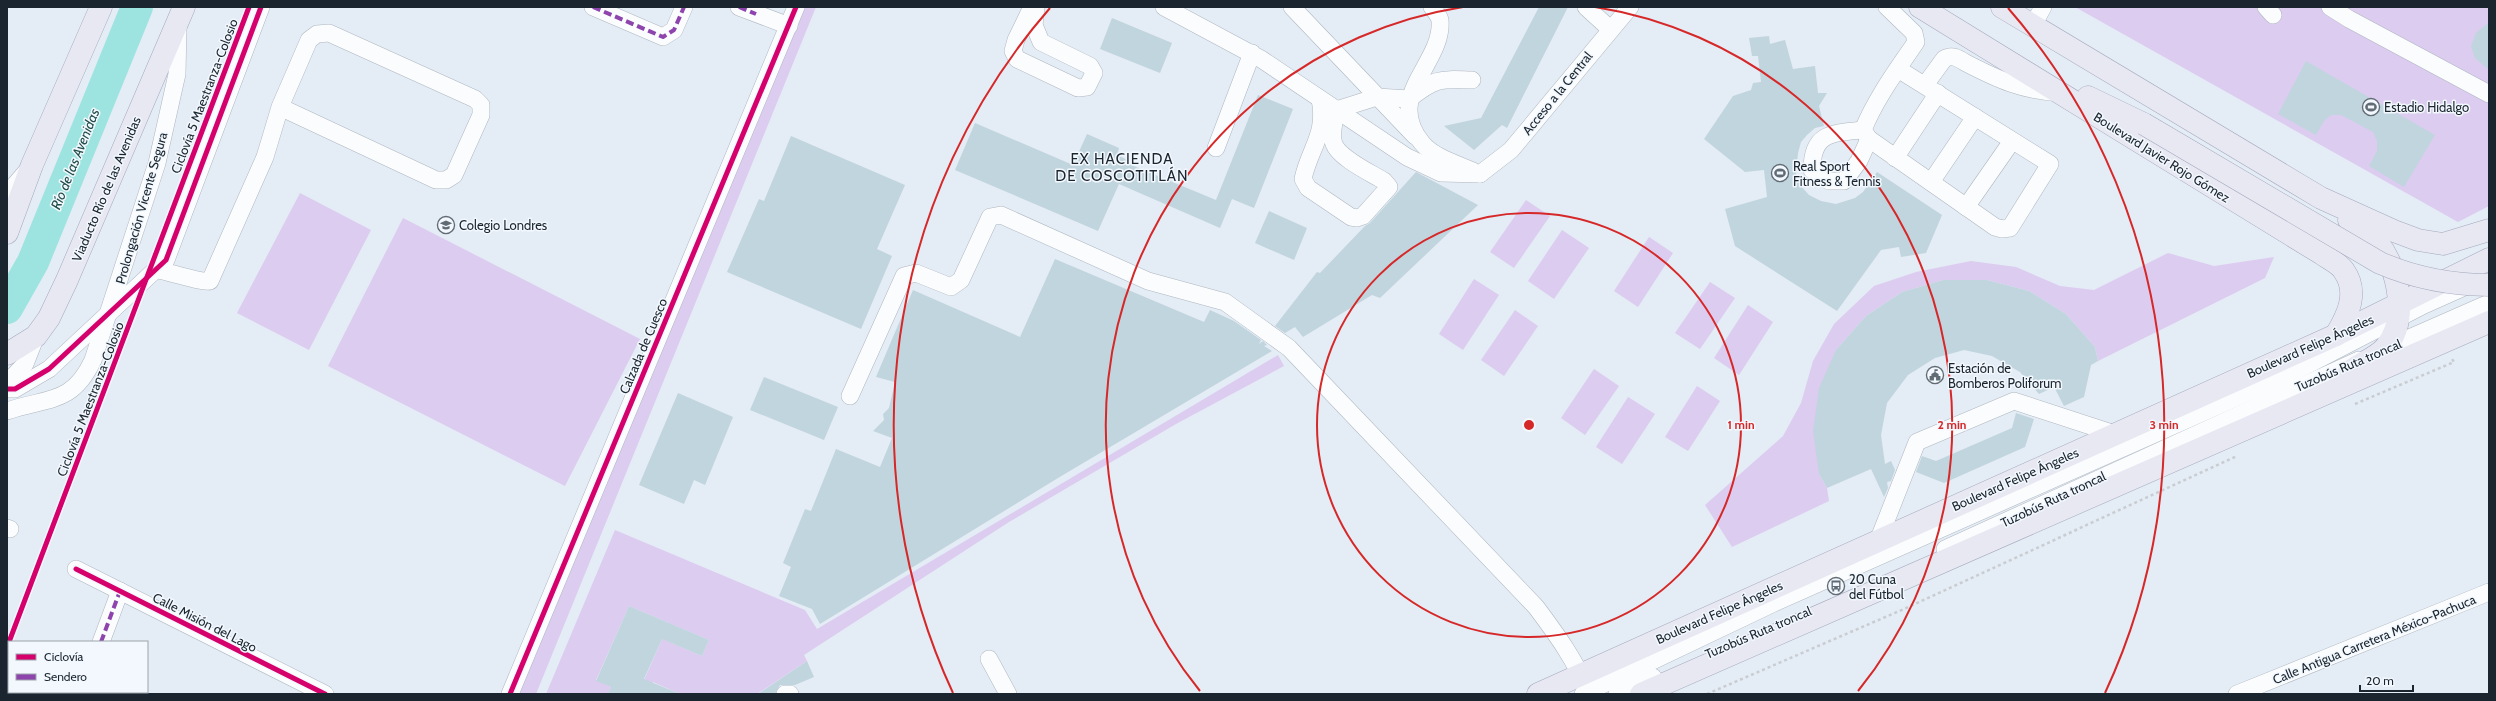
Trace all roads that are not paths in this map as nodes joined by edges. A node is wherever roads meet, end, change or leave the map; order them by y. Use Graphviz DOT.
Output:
graph roads {
  1 [pos="101,7"];
  2 [pos="261,7"];
  3 [pos="593,7"];
  4 [pos="684,7"];
  5 [pos="739,7"];
  6 [pos="796,7"];
  7 [pos="1032,7"];
  8 [pos="1036,7"];
  9 [pos="1164,7"];
  10 [pos="1292,7"];
  11 [pos="1432,7"];
  12 [pos="1586,7"];
  13 [pos="1630,7"];
  14 [pos="1887,7"];
  15 [pos="1920,7"];
  16 [pos="2002,7"];
  17 [pos="2330,7"];
  18 [pos="181,13"];
  19 [pos="2352,13"];
  20 [pos="2038,16"];
  21 [pos="789,26"];
  22 [pos="1610,29"];
  23 [pos="1977,43"];
  24 [pos="1257,56"];
  25 [pos="1898,69"];
  26 [pos="1472,80"];
  27 [pos="1931,89"];
  28 [pos="2059,93"];
  29 [pos="2489,94"];
  30 [pos="1377,97"];
  31 [pos="1320,99"];
  32 [pos="1409,99"];
  33 [pos="280,107"];
  34 [pos="1336,110"];
  35 [pos="2182,114"];
  36 [pos="1976,117"];
  37 [pos="2012,140"];
  38 [pos="1422,144"];
  39 [pos="1216,148"];
  40 [pos="1895,158"];
  41 [pos="32,165"];
  42 [pos="1480,174"];
  43 [pos="1931,182"];
  44 [pos="7,194"];
  45 [pos="2321,198"];
  46 [pos="1966,207"];
  47 [pos="2489,230"];
  48 [pos="7,233"];
  49 [pos="2322,254"];
  50 [pos="2489,259"];
  51 [pos="158,270"];
  52 [pos="2489,276"];
  53 [pos="2489,285"];
  54 [pos="2489,303"];
  55 [pos="2398,312"];
  56 [pos="109,315"];
  57 [pos="2489,322"];
  58 [pos="2336,335"];
  59 [pos="36,336"];
  60 [pos="2384,349"];
  61 [pos="7,354"];
  62 [pos="2294,372"];
  63 [pos="7,382"];
  64 [pos="7,389"];
  65 [pos="850,396"];
  66 [pos="2324,396"];
  67 [pos="7,411"];
  68 [pos="2115,434"];
  69 [pos="1878,541"];
  70 [pos="76,569"];
  71 [pos="120,591"];
  72 [pos="2489,592"];
  73 [pos="101,641"];
  74 [pos="989,659"];
  75 [pos="1586,688"];
  76 [pos="1645,693"];
  77 [pos="325,694"];
  78 [pos="510,694"];
  79 [pos="785,694"];
  80 [pos="790,694"];
  81 [pos="1008,694"];
  82 [pos="1538,694"];
  83 [pos="1617,694"];
  84 [pos="2237,694"];
  1 -- 41 [label="main road"];
  2 -- 51 [label="street"];
  3 -- 4 [label="street"];
  5 -- 21 [label="street"];
  6 -- 21 [label="street, Calzada de Cuesco"];
  7 -- 8 [label="street"];
  9 -- 24 [label="street"];
  10 -- 30 [label="street"];
  11 -- 32 [label="street"];
  12 -- 22 [label="street"];
  13 -- 22 [label="street, Acceso a la Central"];
  14 -- 25 [label="street"];
  15 -- 23 [label="main road, Boulevard Javier Rojo Gómez"];
  16 -- 20 [label="main road"];
  17 -- 19 [label="street"];
  18 -- 56 [label="street, Prolongación Vicente Segura"];
  18 -- 59 [label="main road, Viaducto Río de las Avenidas"];
  19 -- 29 [label="street"];
  20 -- 35 [label="main road"];
  21 -- 78 [label="street, Calzada de Cuesco"];
  22 -- 42 [label="street, Acceso a la Central"];
  23 -- 28 [label="main road, Boulevard Javier Rojo Gómez"];
  23 -- 53 [label="main road, bridge"];
  24 -- 31 [label="street"];
  24 -- 39 [label="street"];
  25 -- 27 [label="street"];
  25 -- 40 [label="street"];
  26 -- 32 [label="street"];
  27 -- 28 [label="street"];
  27 -- 36 [label="street"];
  27 -- 40 [label="street"];
  28 -- 49 [label="main road, Boulevard Javier Rojo Gómez"];
  30 -- 32 [label="street"];
  30 -- 34 [label="street"];
  30 -- 38 [label="street"];
  31 -- 34 [label="street"];
  31 -- 34 [label="street"];
  32 -- 38 [label="street"];
  33 -- 33 [label="street"];
  33 -- 51 [label="street"];
  34 -- 42 [label="street"];
  35 -- 45 [label="main road"];
  35 -- 49 [label="main road"];
  36 -- 37 [label="street"];
  36 -- 43 [label="street"];
  37 -- 46 [label="street"];
  37 -- 46 [label="street"];
  38 -- 42 [label="street"];
  40 -- 43 [label="street"];
  41 -- 44 [label="street"];
  41 -- 48 [label="main road"];
  43 -- 46 [label="street"];
  45 -- 47 [label="main road"];
  45 -- 55 [label="main road"];
  49 -- 58 [label="main road, Boulevard Javier Rojo Gómez"];
  50 -- 55 [label="main road, Boulevard Felipe Ángeles"];
  51 -- 56 [label="street"];
  52 -- 55 [label="street, Tuzobús Ruta troncal"];
  54 -- 60 [label="street, Tuzobús Ruta troncal"];
  55 -- 58 [label="main road, Boulevard Felipe Ángeles"];
  55 -- 60 [label="main road"];
  55 -- 62 [label="street, Tuzobús Ruta troncal"];
  56 -- 64 [label="street"];
  56 -- 67 [label="street, Prolongación Vicente Segura"];
  57 -- 66 [label="main road"];
  58 -- 62 [label="street"];
  58 -- 68 [label="main road, Boulevard Felipe Ángeles"];
  59 -- 61 [label="main road, Viaducto Río de las Avenidas"];
  59 -- 63 [label="street"];
  60 -- 66 [label="main road"];
  60 -- 83 [label="street, Tuzobús Ruta troncal"];
  62 -- 75 [label="street, Tuzobús Ruta troncal"];
  65 -- 75 [label="street"];
  66 -- 76 [label="main road"];
  68 -- 69 [label="main road, Boulevard Felipe Ángeles"];
  68 -- 69 [label="street"];
  69 -- 75 [label="main road, Boulevard Felipe Ángeles"];
  70 -- 71 [label="street, Calle Misión del Lago"];
  71 -- 73 [label="street"];
  71 -- 77 [label="street, Calle Misión del Lago"];
  72 -- 84 [label="street, Calle Antigua Carretera México-Pachuca"];
  74 -- 81 [label="street"];
  75 -- 82 [label="main road, Boulevard Felipe Ángeles"];
  79 -- 80 [label="street"];
}
